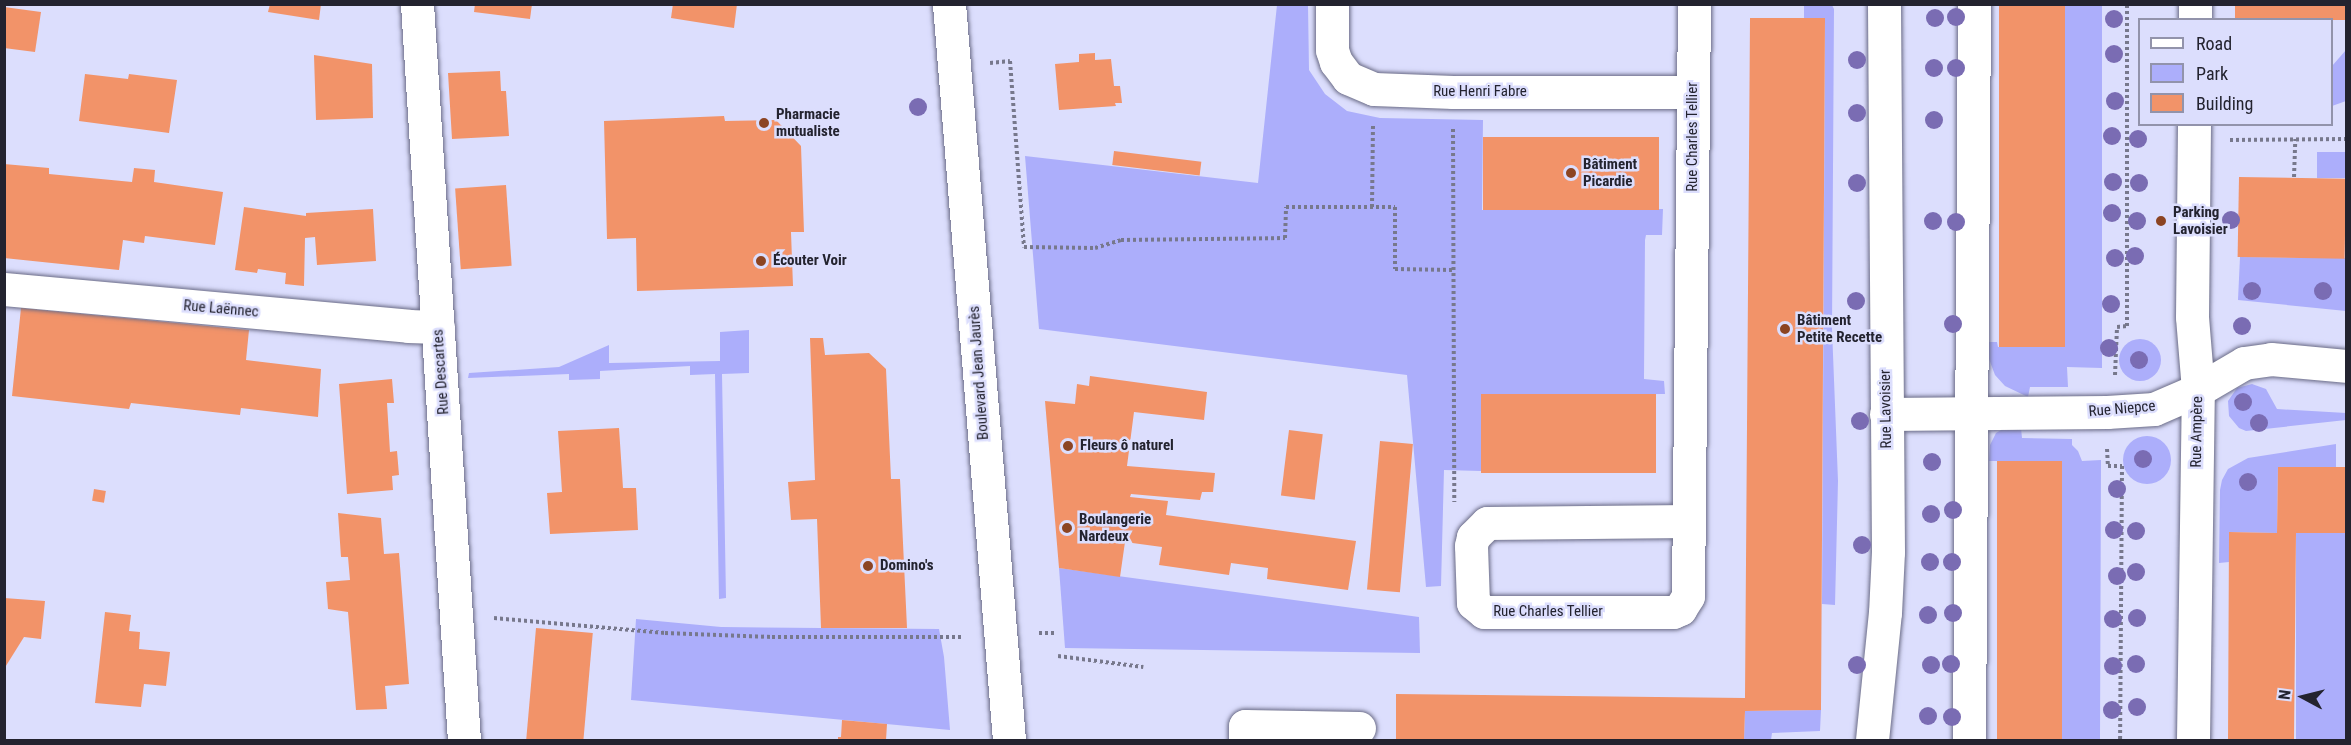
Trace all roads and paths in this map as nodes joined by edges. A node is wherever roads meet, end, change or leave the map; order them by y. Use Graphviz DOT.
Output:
graph roads {
  1 [pos="417,4"];
  2 [pos="949,4"];
  3 [pos="1332,4"];
  4 [pos="1694,4"];
  5 [pos="1884,4"];
  6 [pos="1974,4"];
  7 [pos="954,66"];
  8 [pos="1374,89"];
  9 [pos="1453,92"];
  10 [pos="1693,92"];
  11 [pos="2194,132"];
  12 [pos="2346,138"];
  13 [pos="2295,139"];
  14 [pos="2294,177"];
  15 [pos="1372,207"];
  16 [pos="1452,270"];
  17 [pos="4,289"];
  18 [pos="438,327"];
  19 [pos="2346,366"];
  20 [pos="2198,390"];
  21 [pos="1973,412"];
  22 [pos="1886,414"];
  23 [pos="1689,521"];
  24 [pos="1478,529"];
  25 [pos="456,614"];
  26 [pos="1000,633"];
  27 [pos="1056,633"];
  28 [pos="1058,656"];
  29 [pos="1143,668"];
  30 [pos="1359,728"];
  31 [pos="464,741"];
  32 [pos="1010,741"];
  33 [pos="1245,741"];
  34 [pos="1872,741"];
  35 [pos="1969,741"];
  36 [pos="2193,741"];
  1 -- 18 [label="street, Rue Descartes"];
  2 -- 7 [label="street, Boulevard Jean Jaurès"];
  3 -- 8 [label="street, Rue Henri Fabre"];
  4 -- 10 [label="street, Rue Charles Tellier"];
  5 -- 22 [label="street, Rue Lavoisier"];
  6 -- 21 [label="street"];
  7 -- 15 [label="path"];
  7 -- 26 [label="street, Boulevard Jean Jaurès"];
  8 -- 9 [label="street, Rue Henri Fabre"];
  8 -- 15 [label="path"];
  9 -- 10 [label="street, Rue Henri Fabre"];
  9 -- 16 [label="path"];
  10 -- 23 [label="street, Rue Charles Tellier"];
  11 -- 13 [label="path"];
  11 -- 20 [label="street, Rue Ampère"];
  12 -- 13 [label="path"];
  13 -- 14 [label="path"];
  15 -- 16 [label="path"];
  16 -- 24 [label="path"];
  17 -- 18 [label="street, Rue Laënnec"];
  18 -- 25 [label="street, Rue Descartes"];
  19 -- 20 [label="street, Rue Niepce"];
  20 -- 21 [label="street, Rue Niepce"];
  20 -- 36 [label="street, Rue Ampère"];
  21 -- 22 [label="street, Rue Niepce"];
  21 -- 35 [label="street"];
  22 -- 34 [label="street, Rue Lavoisier"];
  23 -- 24 [label="street"];
  23 -- 24 [label="street, Rue Charles Tellier"];
  25 -- 26 [label="path"];
  25 -- 31 [label="street, Rue Descartes"];
  26 -- 27 [label="path"];
  26 -- 32 [label="street, Boulevard Jean Jaurès"];
  28 -- 29 [label="path"];
  30 -- 33 [label="street"];
}
